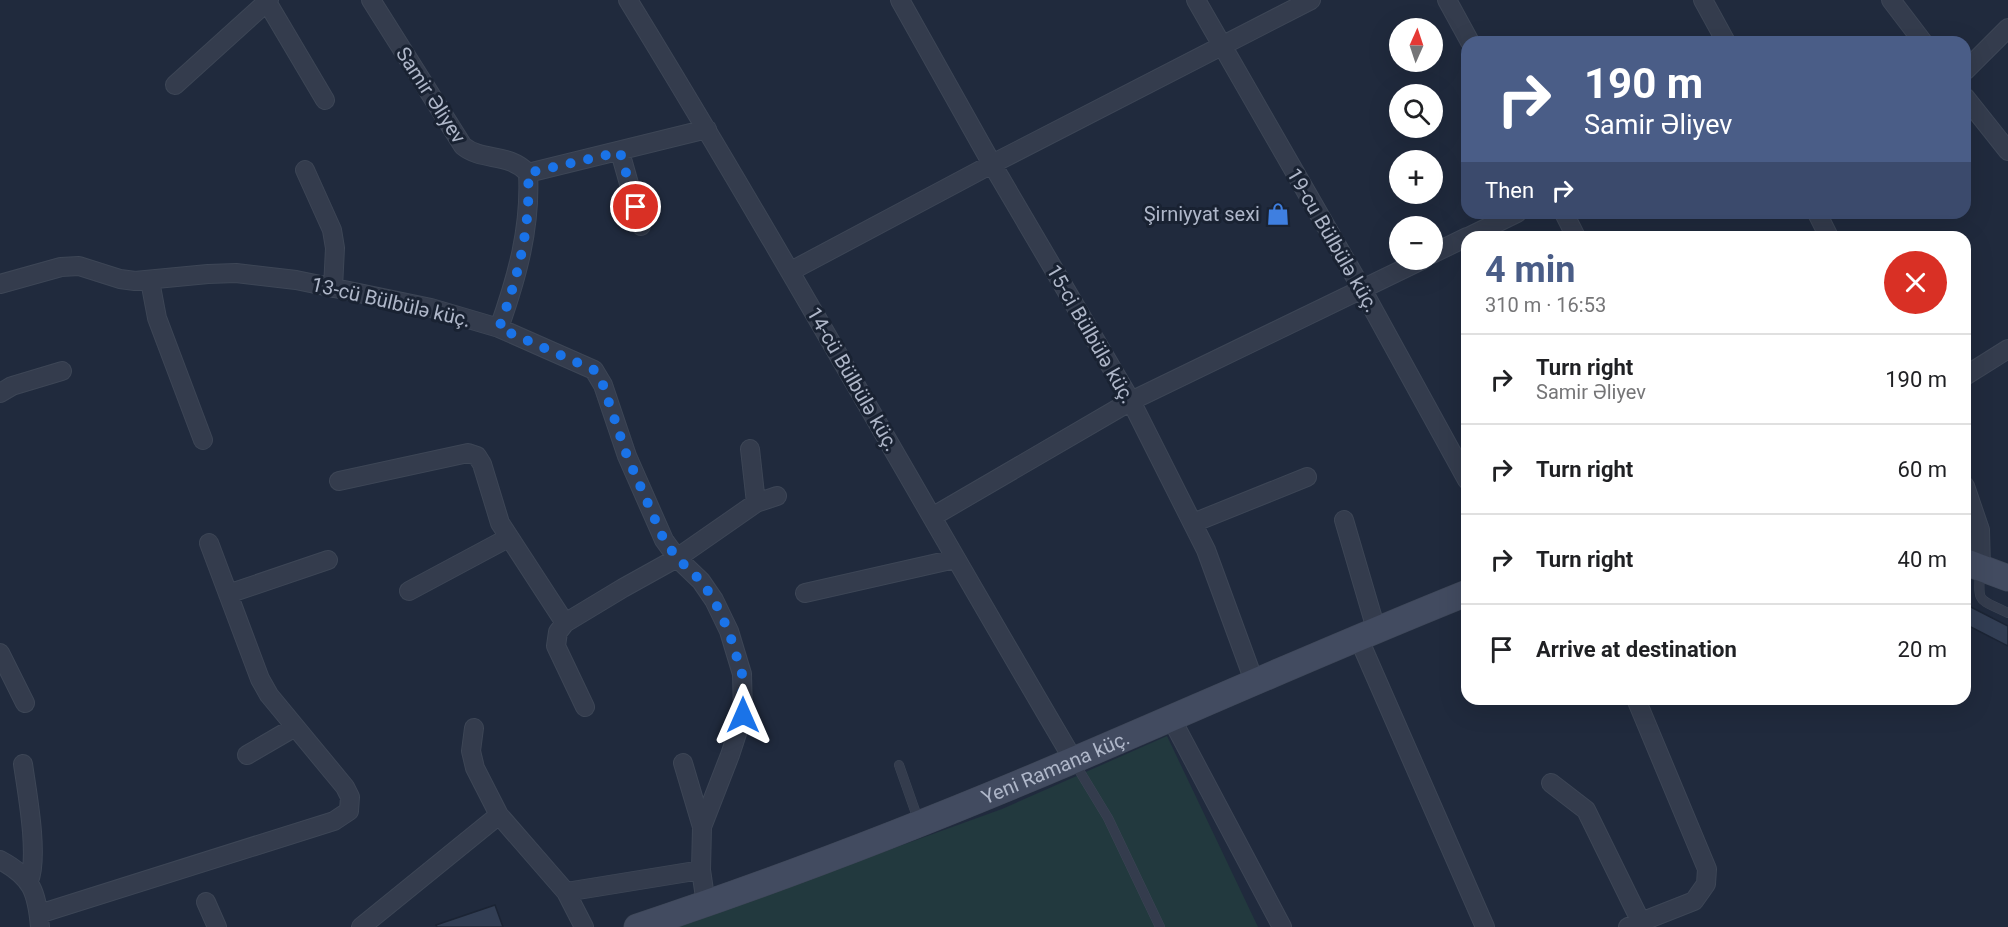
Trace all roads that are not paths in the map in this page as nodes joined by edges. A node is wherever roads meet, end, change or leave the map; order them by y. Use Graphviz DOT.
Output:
graph roads {
  1 [pos="371,0"];
  2 [pos="628,0"];
  3 [pos="900,0"];
  4 [pos="1196,0"];
  5 [pos="1311,0"];
  6 [pos="1447,0"];
  7 [pos="1703,0"];
  8 [pos="1892,0"];
  9 [pos="268,1"];
  10 [pos="2008,28"];
  11 [pos="1467,36"];
  12 [pos="1723,36"];
  13 [pos="1919,36"];
  14 [pos="1221,46"];
  15 [pos="1971,65"];
  16 [pos="175,85"];
  17 [pos="325,100"];
  18 [pos="1971,105"];
  19 [pos="707,129"];
  20 [pos="2008,151"];
  21 [pos="620,152"];
  22 [pos="992,164"];
  23 [pos="305,170"];
  24 [pos="528,173"];
  25 [pos="1505,219"];
  26 [pos="641,226"];
  27 [pos="1480,231"];
  28 [pos="1461,240"];
  29 [pos="1443,249"];
  30 [pos="1401,270"];
  31 [pos="791,271"];
  32 [pos="150,281"];
  33 [pos="0,284"];
  34 [pos="333,288"];
  35 [pos="1362,289"];
  36 [pos="499,328"];
  37 [pos="2008,350"];
  38 [pos="62,371"];
  39 [pos="1971,372"];
  40 [pos="0,393"];
  41 [pos="1131,401"];
  42 [pos="203,440"];
  43 [pos="750,449"];
  44 [pos="1461,469"];
  45 [pos="1307,477"];
  46 [pos="339,481"];
  47 [pos="777,496"];
  48 [pos="756,503"];
  49 [pos="1971,504"];
  50 [pos="932,517"];
  51 [pos="1344,520"];
  52 [pos="1193,523"];
  53 [pos="508,538"];
  54 [pos="209,543"];
  55 [pos="677,558"];
  56 [pos="955,559"];
  57 [pos="328,560"];
  58 [pos="1973,565"];
  59 [pos="2008,578"];
  60 [pos="410,591"];
  61 [pos="805,593"];
  62 [pos="228,594"];
  63 [pos="1461,595"];
  64 [pos="2008,613"];
  65 [pos="565,623"];
  66 [pos="1367,633"];
  67 [pos="0,653"];
  68 [pos="1254,681"];
  69 [pos="25,703"];
  70 [pos="1639,705"];
  71 [pos="585,708"];
  72 [pos="1171,718"];
  73 [pos="295,727"];
  74 [pos="474,728"];
  75 [pos="247,755"];
  76 [pos="1074,761"];
  77 [pos="23,764"];
  78 [pos="683,764"];
  79 [pos="899,765"];
  80 [pos="1551,783"];
  81 [pos="499,816"];
  82 [pos="919,824"];
  83 [pos="702,827"];
  84 [pos="0,861"];
  85 [pos="701,870"];
  86 [pos="29,881"];
  87 [pos="566,892"];
  88 [pos="206,902"];
  89 [pos="706,904"];
  90 [pos="40,920"];
  91 [pos="1635,925"];
  92 [pos="217,927"];
  93 [pos="361,927"];
  94 [pos="584,927"];
  95 [pos="637,927"];
  96 [pos="1160,927"];
  97 [pos="1282,927"];
  98 [pos="1485,927"];
  1 -- 24 [label="street, Samir Əliyev"];
  2 -- 19 [label="street, 14-cü Bülbülə küç."];
  3 -- 22 [label="street, 15-ci Bülbülə küç."];
  4 -- 14 [label="street, 19-cu Bülbülə küç."];
  5 -- 14 [label="street"];
  6 -- 11 [label="street"];
  7 -- 12 [label="street"];
  8 -- 13 [label="street"];
  9 -- 16 [label="street"];
  9 -- 17 [label="street"];
  10 -- 15 [label="street"];
  14 -- 22 [label="street"];
  14 -- 35 [label="street, 19-cu Bülbülə küç."];
  18 -- 20 [label="street"];
  19 -- 21 [label="street"];
  19 -- 31 [label="street, 14-cü Bülbülə küç."];
  21 -- 24 [label="street"];
  21 -- 26 [label="street"];
  22 -- 31 [label="street"];
  22 -- 41 [label="street, 15-ci Bülbülə küç."];
  23 -- 34 [label="street"];
  24 -- 36 [label="street"];
  25 -- 27 [label="street"];
  28 -- 29 [label="street"];
  30 -- 35 [label="street"];
  31 -- 50 [label="street, 14-cü Bülbülə küç."];
  32 -- 33 [label="street, 13-cü Bülbülə küç."];
  32 -- 34 [label="street, 13-cü Bülbülə küç."];
  32 -- 42 [label="street"];
  34 -- 36 [label="street, 13-cü Bülbülə küç."];
  35 -- 41 [label="street"];
  35 -- 44 [label="street, 19-cu Bülbülə küç."];
  36 -- 55 [label="street, 13-cü Bülbülə küç."];
  37 -- 39 [label="street"];
  38 -- 40 [label="street"];
  41 -- 50 [label="street"];
  41 -- 52 [label="street, 15-ci Bülbülə küç."];
  43 -- 48 [label="street"];
  45 -- 52 [label="street"];
  46 -- 53 [label="street"];
  47 -- 48 [label="street"];
  48 -- 55 [label="street"];
  49 -- 58 [label="street"];
  50 -- 56 [label="street, 14-cü Bülbülə küç."];
  51 -- 66 [label="street"];
  52 -- 68 [label="street, 15-ci Bülbülə küç."];
  53 -- 60 [label="street"];
  53 -- 65 [label="street"];
  54 -- 62 [label="street"];
  55 -- 65 [label="street"];
  55 -- 83 [label="street, 13-cü Bülbülə küç."];
  56 -- 61 [label="street"];
  56 -- 76 [label="street, 14-cü Bülbülə küç."];
  57 -- 62 [label="street"];
  58 -- 59 [label="street"];
  58 -- 64 [label="lane"];
  62 -- 73 [label="street"];
  63 -- 66 [label="street, Yeni Ramana küç."];
  65 -- 71 [label="street"];
  66 -- 68 [label="street, Yeni Ramana küç."];
  66 -- 98 [label="street"];
  67 -- 69 [label="street"];
  68 -- 72 [label="street, Yeni Ramana küç."];
  70 -- 91 [label="street"];
  72 -- 76 [label="street, Yeni Ramana küç."];
  72 -- 97 [label="street"];
  73 -- 75 [label="street"];
  73 -- 90 [label="street"];
  74 -- 81 [label="street"];
  76 -- 82 [label="street, Yeni Ramana küç."];
  76 -- 96 [label="lane"];
  77 -- 86 [label="street"];
  78 -- 83 [label="street"];
  79 -- 82 [label="lane"];
  80 -- 91 [label="street"];
  81 -- 87 [label="street"];
  81 -- 93 [label="street"];
  82 -- 89 [label="street, Yeni Ramana küç."];
  83 -- 85 [label="street, 13-cü Bülbülə küç."];
  84 -- 86 [label="street"];
  85 -- 87 [label="street"];
  85 -- 89 [label="street, 13-cü Bülbülə küç."];
  86 -- 90 [label="street"];
  87 -- 94 [label="street"];
  88 -- 92 [label="street"];
  89 -- 95 [label="street, Yeni Ramana küç."];
}
